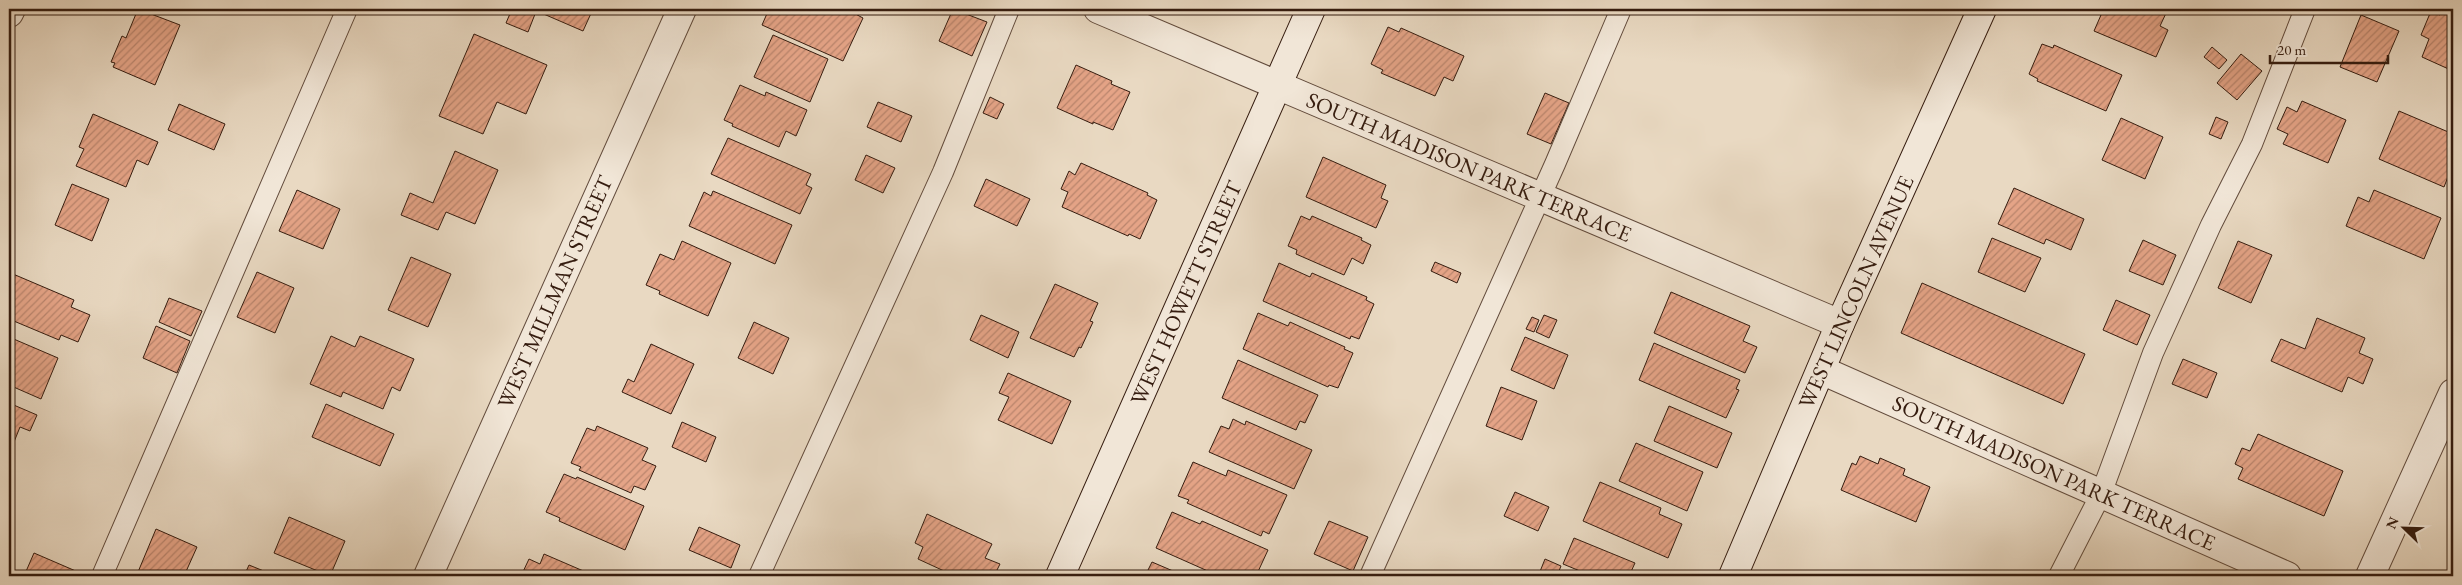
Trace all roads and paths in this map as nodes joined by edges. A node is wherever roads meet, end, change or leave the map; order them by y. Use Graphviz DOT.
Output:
graph roads {
  1 [pos="11,9"];
  2 [pos="347,9"];
  3 [pos="682,9"];
  4 [pos="1009,9"];
  5 [pos="1098,9"];
  6 [pos="1311,9"];
  7 [pos="1621,9"];
  8 [pos="1982,9"];
  9 [pos="2305,9"];
  10 [pos="9,13"];
  11 [pos="1277,85"];
  12 [pos="1540,196"];
  13 [pos="1840,324"];
  14 [pos="1821,370"];
  15 [pos="2453,393"];
  16 [pos="2101,494"];
  17 [pos="102,576"];
  18 [pos="428,576"];
  19 [pos="759,576"];
  20 [pos="1060,576"];
  21 [pos="1370,576"];
  22 [pos="1732,576"];
  23 [pos="2060,576"];
  24 [pos="2287,576"];
  25 [pos="2370,576"];
  1 -- 10 [label="street"];
  2 -- 17 [label="lane"];
  3 -- 18 [label="street, WEST MILLMAN STREET"];
  4 -- 19 [label="lane"];
  5 -- 11 [label="street, SOUTH MADISON PARK TERRACE"];
  6 -- 11 [label="street, WEST HOWETT STREET"];
  7 -- 12 [label="lane"];
  8 -- 13 [label="street, WEST LINCOLN AVENUE"];
  9 -- 16 [label="lane"];
  11 -- 12 [label="street, SOUTH MADISON PARK TERRACE"];
  11 -- 20 [label="street, WEST HOWETT STREET"];
  12 -- 13 [label="street, SOUTH MADISON PARK TERRACE"];
  12 -- 21 [label="lane"];
  13 -- 14 [label="street, WEST LINCOLN AVENUE"];
  14 -- 16 [label="street, SOUTH MADISON PARK TERRACE"];
  14 -- 22 [label="street, WEST LINCOLN AVENUE"];
  15 -- 25 [label="street"];
  16 -- 23 [label="lane"];
  16 -- 24 [label="street, SOUTH MADISON PARK TERRACE"];
}
